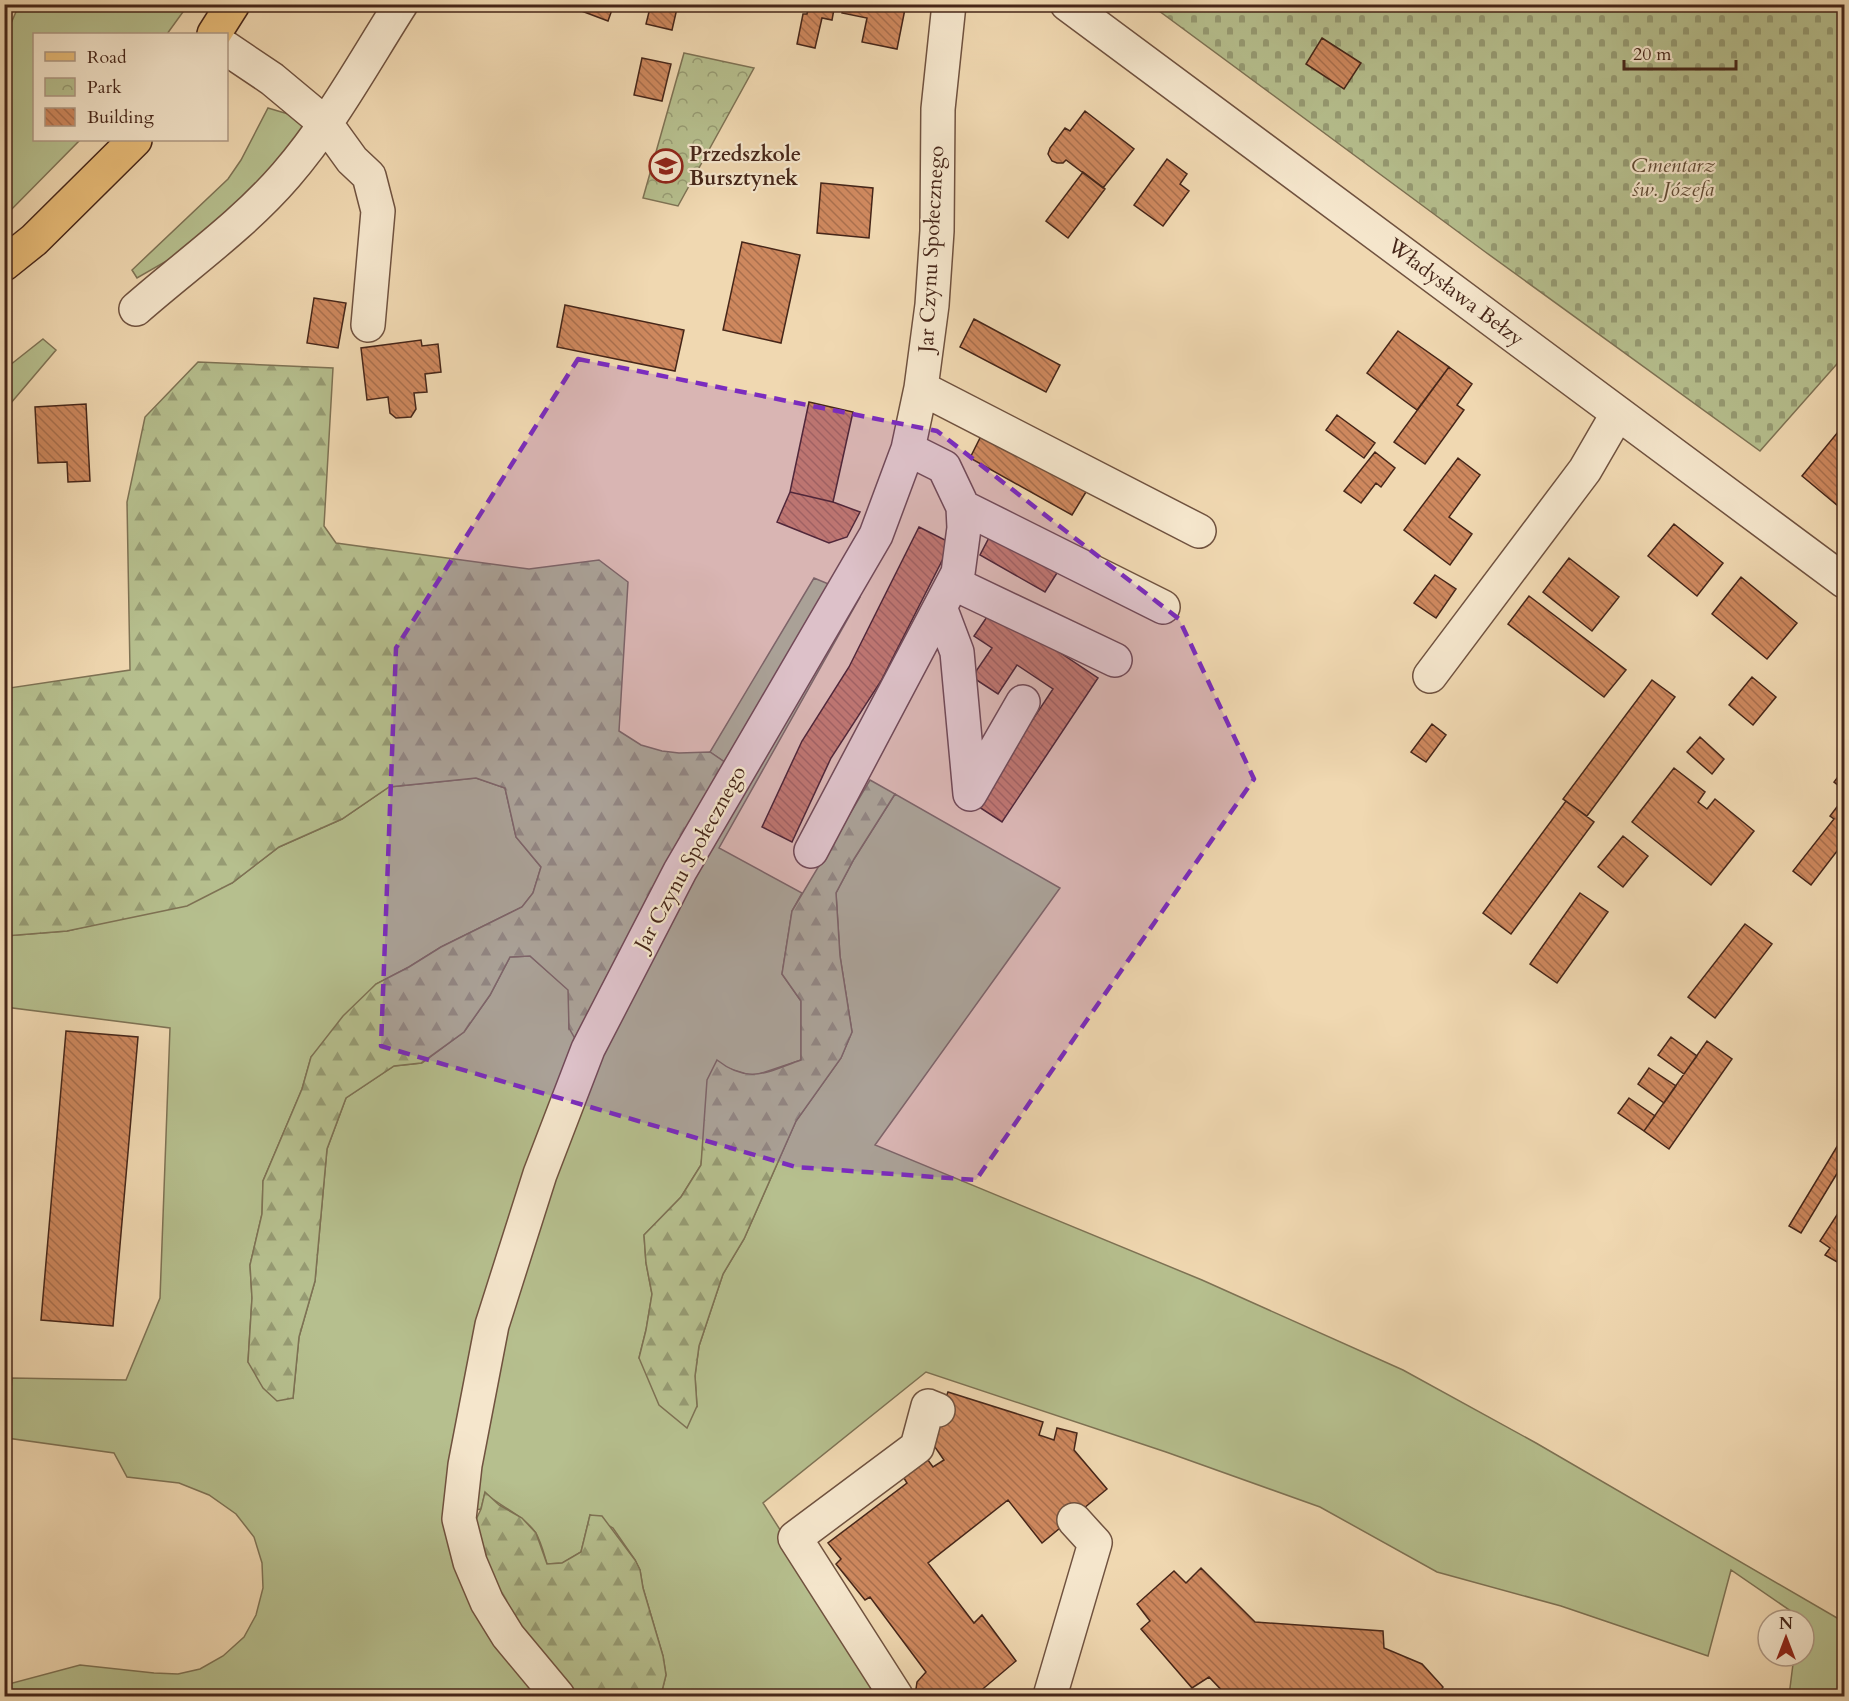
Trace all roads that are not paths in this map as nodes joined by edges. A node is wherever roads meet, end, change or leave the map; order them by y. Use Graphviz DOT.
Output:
graph roads {
  1 [pos="233,4"];
  2 [pos="401,4"];
  3 [pos="949,4"];
  4 [pos="1067,4"];
  5 [pos="215,33"];
  6 [pos="228,49"];
  7 [pos="326,124"];
  8 [pos="134,141"];
  9 [pos="4,264"];
  10 [pos="136,309"];
  11 [pos="368,325"];
  12 [pos="921,388"];
  13 [pos="1618,413"];
  14 [pos="908,449"];
  15 [pos="963,507"];
  16 [pos="1199,531"];
  17 [pos="1845,581"];
  18 [pos="947,595"];
  19 [pos="1163,607"];
  20 [pos="1114,660"];
  21 [pos="1430,676"];
  22 [pos="1023,702"];
  23 [pos="811,851"];
  24 [pos="938,1410"];
  25 [pos="1074,1520"];
  26 [pos="558,1696"];
  27 [pos="896,1696"];
  28 [pos="1050,1696"];
  1 -- 5 [label="main road"];
  2 -- 7 [label="street"];
  3 -- 12 [label="street, Jar Czynu Społecznego"];
  4 -- 13 [label="street, Władysława Bełzy"];
  6 -- 7 [label="street"];
  7 -- 10 [label="street"];
  7 -- 11 [label="street"];
  8 -- 9 [label="main road"];
  12 -- 14 [label="street, Jar Czynu Społecznego"];
  12 -- 16 [label="street"];
  13 -- 17 [label="street, Władysława Bełzy"];
  13 -- 21 [label="street"];
  14 -- 15 [label="street"];
  14 -- 26 [label="street, Jar Czynu Społecznego"];
  15 -- 18 [label="street"];
  15 -- 19 [label="street"];
  18 -- 20 [label="street"];
  18 -- 22 [label="street"];
  18 -- 23 [label="street"];
  24 -- 27 [label="street"];
  25 -- 28 [label="street"];
}
